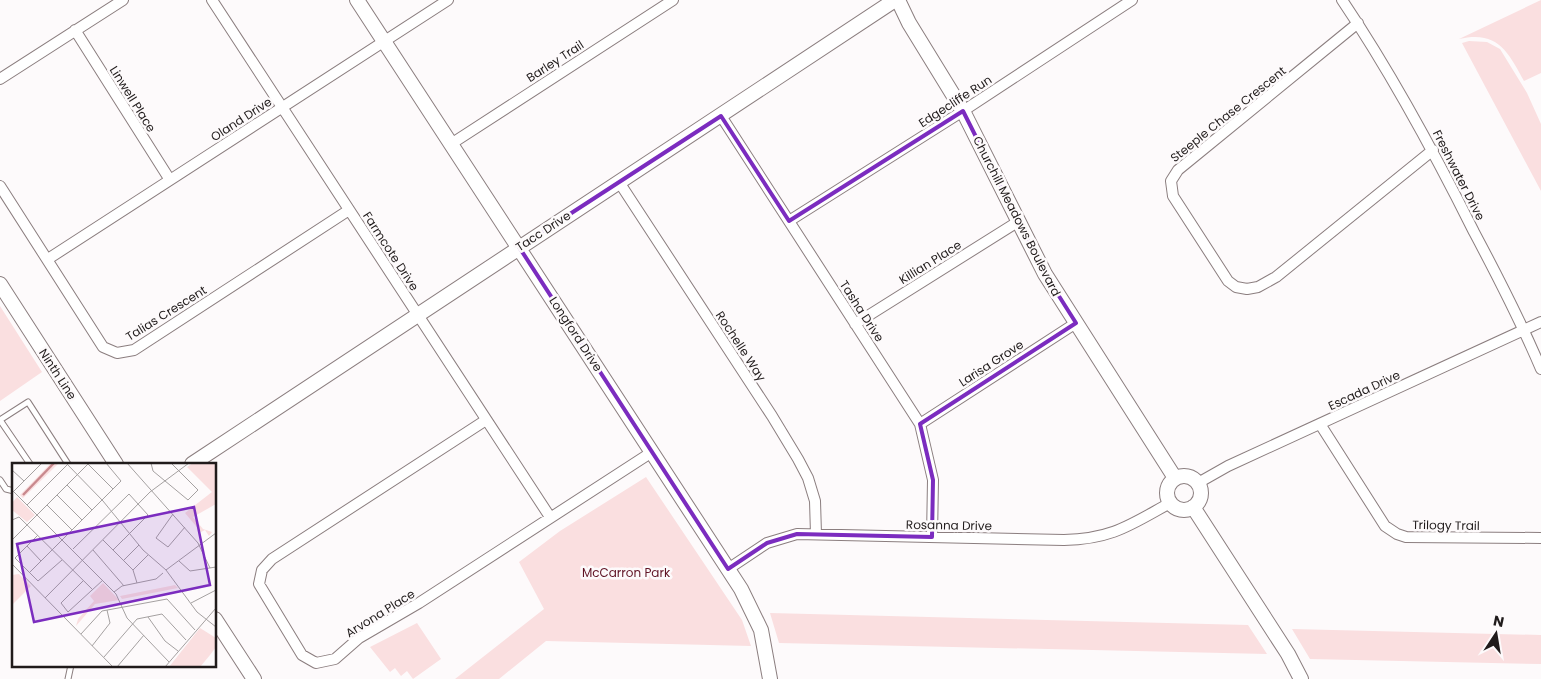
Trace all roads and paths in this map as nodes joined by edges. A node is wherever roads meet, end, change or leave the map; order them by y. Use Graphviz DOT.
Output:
graph roads {
  1 [pos="123,0"];
  2 [pos="212,0"];
  3 [pos="357,0"];
  4 [pos="448,0"];
  5 [pos="673,0"];
  6 [pos="897,0"];
  7 [pos="1132,0"];
  8 [pos="1342,0"];
  9 [pos="1358,23"];
  10 [pos="75,30"];
  11 [pos="384,41"];
  12 [pos="0,79"];
  13 [pos="282,107"];
  14 [pos="963,111"];
  15 [pos="721,116"];
  16 [pos="451,144"];
  17 [pos="1433,150"];
  18 [pos="170,180"];
  19 [pos="619,182"];
  20 [pos="0,186"];
  21 [pos="349,210"];
  22 [pos="789,221"];
  23 [pos="1018,221"];
  24 [pos="519,247"];
  25 [pos="48,259"];
  26 [pos="0,284"];
  27 [pos="417,314"];
  28 [pos="1541,322"];
  29 [pos="1076,323"];
  30 [pos="855,324"];
  31 [pos="1524,330"];
  32 [pos="1541,369"];
  33 [pos="0,420"];
  34 [pos="486,420"];
  35 [pos="920,424"];
  36 [pos="1320,424"];
  37 [pos="652,452"];
  38 [pos="29,463"];
  39 [pos="67,463"];
  40 [pos="115,463"];
  41 [pos="194,463"];
  42 [pos="1175,478"];
  43 [pos="0,480"];
  44 [pos="1198,483"];
  45 [pos="12,490"];
  46 [pos="1170,502"];
  47 [pos="1193,507"];
  48 [pos="550,517"];
  49 [pos="816,534"];
  50 [pos="932,537"];
  51 [pos="1541,538"];
  52 [pos="728,568"];
  53 [pos="216,620"];
  54 [pos="71,666"];
  55 [pos="68,679"];
  56 [pos="254,679"];
  57 [pos="770,679"];
  58 [pos="1301,679"];
  1 -- 10 [label="street"];
  2 -- 13 [label="street, Farmcote Drive"];
  3 -- 11 [label="street, Longford Drive"];
  4 -- 11 [label="street, Oland Drive"];
  5 -- 16 [label="street, Barley Trail"];
  6 -- 14 [label="street, Churchill Meadows Boulevard"];
  6 -- 15 [label="street, Tacc Drive"];
  7 -- 14 [label="street, Edgecliffe Run"];
  8 -- 9 [label="street, Freshwater Drive"];
  9 -- 17 [label="street, Freshwater Drive"];
  9 -- 17 [label="street, Steeple Chase Crescent"];
  10 -- 12 [label="street"];
  10 -- 18 [label="street, Linwell Place"];
  11 -- 13 [label="street, Oland Drive"];
  11 -- 16 [label="street, Longford Drive"];
  13 -- 18 [label="street, Oland Drive"];
  13 -- 21 [label="street, Farmcote Drive"];
  14 -- 22 [label="street, Edgecliffe Run"];
  14 -- 23 [label="street, Churchill Meadows Boulevard"];
  15 -- 19 [label="street, Tacc Drive"];
  15 -- 22 [label="street, Tasha Drive"];
  16 -- 24 [label="street, Longford Drive"];
  17 -- 31 [label="street, Freshwater Drive"];
  18 -- 25 [label="street, Oland Drive"];
  19 -- 24 [label="street, Tacc Drive"];
  19 -- 49 [label="street, Rochelle Way"];
  20 -- 25 [label="street, Talias Crescent"];
  21 -- 25 [label="street, Talias Crescent"];
  21 -- 27 [label="street, Farmcote Drive"];
  22 -- 30 [label="street, Tasha Drive"];
  23 -- 29 [label="street, Churchill Meadows Boulevard"];
  23 -- 30 [label="street, Killian Place"];
  24 -- 27 [label="street, Tacc Drive"];
  24 -- 37 [label="street, Longford Drive"];
  26 -- 40 [label="street, Ninth Line"];
  27 -- 34 [label="street, Farmcote Drive"];
  27 -- 41 [label="street, Tacc Drive"];
  28 -- 31 [label="street, Escada Drive"];
  29 -- 35 [label="street, Larisa Grove"];
  29 -- 42 [label="street, Churchill Meadows Boulevard"];
  30 -- 35 [label="street, Tasha Drive"];
  31 -- 32 [label="street, Freshwater Drive"];
  31 -- 36 [label="street, Escada Drive"];
  33 -- 38 [label="lane"];
  33 -- 39 [label="lane"];
  34 -- 48 [label="street, Farmcote Drive"];
  34 -- 48 [label="street, Arvona Place"];
  35 -- 50 [label="street, Tasha Drive"];
  36 -- 44 [label="street, Escada Drive"];
  36 -- 51 [label="street, Trilogy Trail"];
  37 -- 48 [label="street, Arvona Place"];
  37 -- 52 [label="street, Longford Drive"];
  42 -- 44 [label="street"];
  42 -- 46 [label="street"];
  43 -- 45 [label="lane"];
  44 -- 47 [label="street"];
  46 -- 47 [label="street"];
  46 -- 50 [label="street, Rosanna Drive"];
  47 -- 58 [label="street"];
  49 -- 50 [label="street, Rosanna Drive"];
  49 -- 52 [label="street, Rosanna Drive"];
  52 -- 57 [label="street, Longford Drive"];
  53 -- 56 [label="street"];
  54 -- 55 [label="lane"];
}
